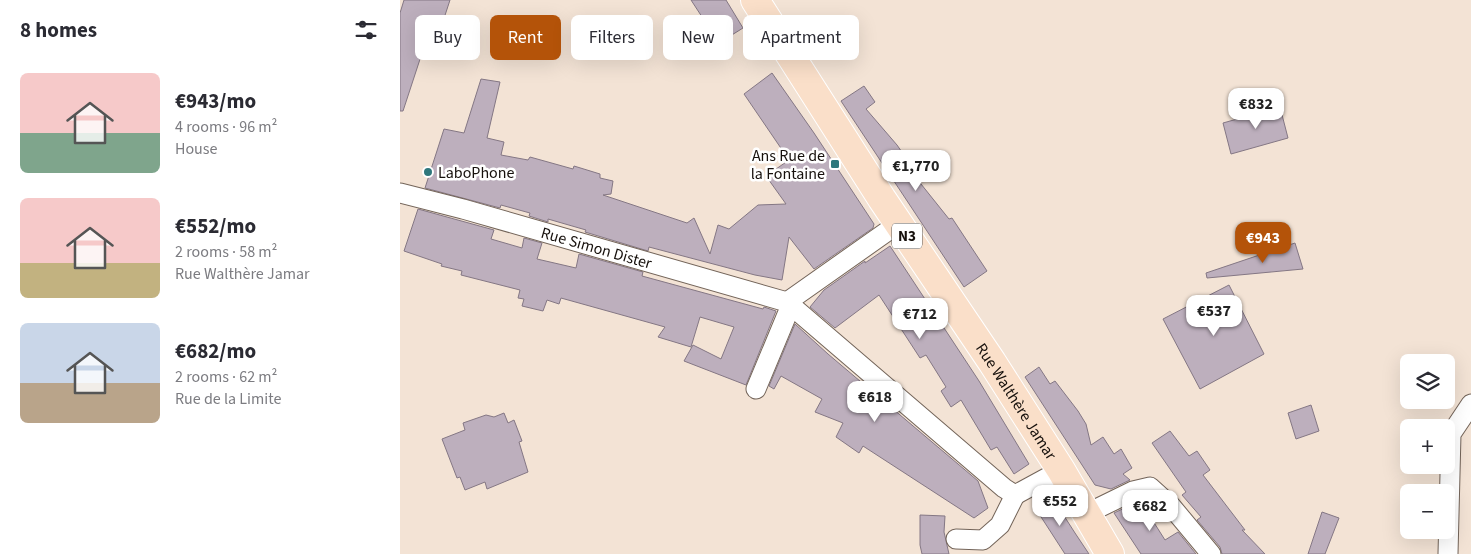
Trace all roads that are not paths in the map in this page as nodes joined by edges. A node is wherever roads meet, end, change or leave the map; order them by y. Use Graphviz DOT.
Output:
graph roads {
  1 [pos="755,0"];
  2 [pos="400,193"];
  3 [pos="899,223"];
  4 [pos="789,304"];
  5 [pos="756,389"];
  6 [pos="1471,404"];
  7 [pos="1062,470"];
  8 [pos="1015,495"];
  9 [pos="1086,514"];
  10 [pos="956,539"];
  11 [pos="1110,554"];
  12 [pos="1211,554"];
  13 [pos="1448,554"];
  1 -- 3 [label="main road, Rue Walthère Jamar / N3"];
  2 -- 4 [label="street, Rue Simon Dister"];
  3 -- 4 [label="street"];
  3 -- 7 [label="main road, Rue Walthère Jamar / N3"];
  4 -- 5 [label="street"];
  4 -- 8 [label="street, Rue Simon Dister"];
  6 -- 13 [label="street"];
  7 -- 8 [label="street"];
  7 -- 9 [label="main road, Rue Walthère Jamar / N3"];
  8 -- 10 [label="street"];
  9 -- 11 [label="main road, Rue Walthère Jamar / N3"];
  9 -- 12 [label="street"];
}
